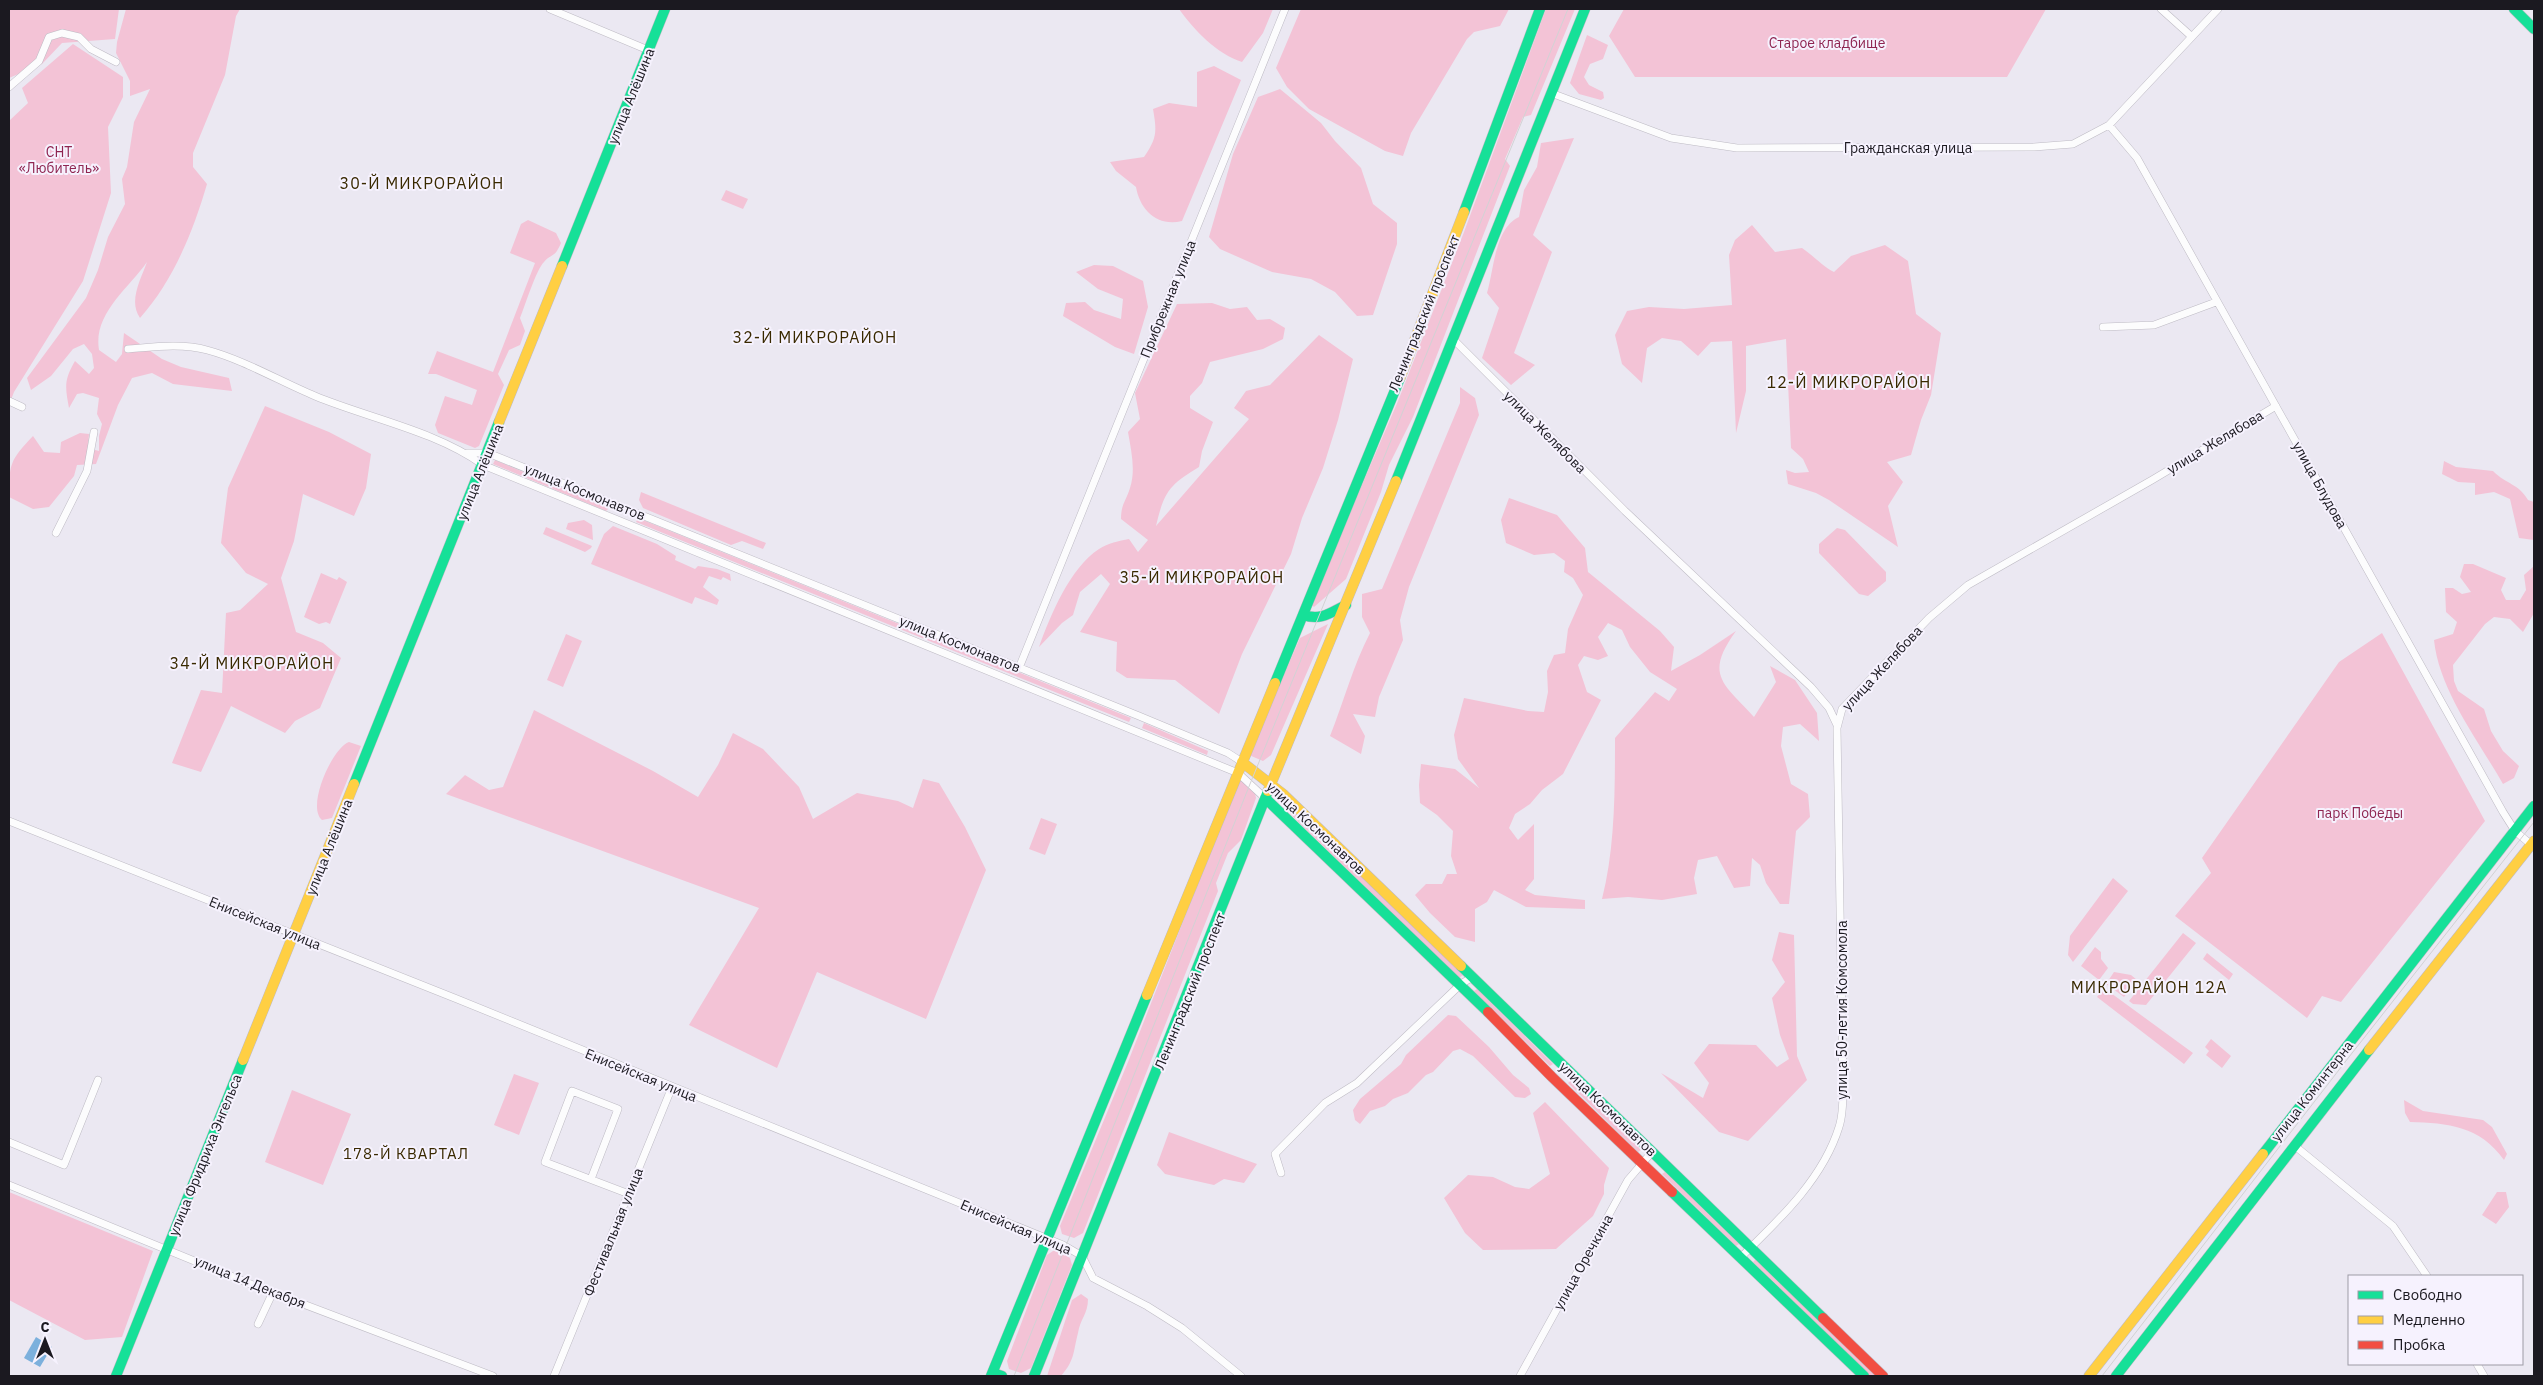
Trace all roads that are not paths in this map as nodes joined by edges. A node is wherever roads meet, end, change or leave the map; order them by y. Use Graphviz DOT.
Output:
graph roads {
  1 [pos="550,9"];
  2 [pos="666,9"];
  3 [pos="1286,9"];
  4 [pos="1540,9"];
  5 [pos="1585,9"];
  6 [pos="2161,9"];
  7 [pos="2218,9"];
  8 [pos="2514,9"];
  9 [pos="2534,29"];
  10 [pos="2191,36"];
  11 [pos="648,50"];
  12 [pos="116,62"];
  13 [pos="9,87"];
  14 [pos="1551,93"];
  15 [pos="2109,125"];
  16 [pos="2216,302"];
  17 [pos="2103,328"];
  18 [pos="1452,339"];
  19 [pos="128,349"];
  20 [pos="9,401"];
  21 [pos="2276,406"];
  22 [pos="22,407"];
  23 [pos="94,432"];
  24 [pos="464,453"];
  25 [pos="488,453"];
  26 [pos="483,465"];
  27 [pos="626,508"];
  28 [pos="620,520"];
  29 [pos="56,533"];
  30 [pos="1346,605"];
  31 [pos="1303,615"];
  32 [pos="1019,668"];
  33 [pos="1819,695"];
  34 [pos="1848,700"];
  35 [pos="1139,716"];
  36 [pos="1837,728"];
  37 [pos="1133,730"];
  38 [pos="1242,762"];
  39 [pos="1238,773"];
  40 [pos="1270,784"];
  41 [pos="1265,798"];
  42 [pos="2534,806"];
  43 [pos="9,821"];
  44 [pos="2515,831"];
  45 [pos="2533,844"];
  46 [pos="294,934"];
  47 [pos="1471,978"];
  48 [pos="1461,984"];
  49 [pos="98,1080"];
  50 [pos="672,1087"];
  51 [pos="9,1142"];
  52 [pos="2295,1146"];
  53 [pos="1652,1152"];
  54 [pos="1642,1163"];
  55 [pos="1281,1173"];
  56 [pos="590,1179"];
  57 [pos="9,1185"];
  58 [pos="629,1194"];
  59 [pos="1046,1238"];
  60 [pos="1751,1247"];
  61 [pos="168,1249"];
  62 [pos="1082,1256"];
  63 [pos="1741,1257"];
  64 [pos="2426,1275"];
  65 [pos="272,1292"];
  66 [pos="258,1324"];
  67 [pos="2478,1365"];
  68 [pos="995,1375"];
  69 [pos="116,1376"];
  70 [pos="493,1376"];
  71 [pos="554,1376"];
  72 [pos="1034,1376"];
  73 [pos="1241,1376"];
  74 [pos="1520,1376"];
  75 [pos="1864,1376"];
  76 [pos="1883,1376"];
  77 [pos="2089,1376"];
  78 [pos="2116,1376"];
  79 [pos="2484,1376"];
  1 -- 11 [label="street"];
  2 -- 11 [label="street, улица Алёшина"];
  3 -- 32 [label="street, Прибрежная улица"];
  4 -- 31 [label="street, Ленинградский проспект"];
  5 -- 14 [label="street, Ленинградский проспект"];
  6 -- 10 [label="street"];
  7 -- 10 [label="street, Гражданская улица"];
  8 -- 9 [label="street"];
  10 -- 15 [label="street, Гражданская улица"];
  11 -- 25 [label="street, улица Алёшина"];
  12 -- 13 [label="street"];
  14 -- 15 [label="street, Гражданская улица"];
  14 -- 18 [label="street, Ленинградский проспект"];
  15 -- 16 [label="street, улица Блудова"];
  16 -- 17 [label="street"];
  16 -- 21 [label="street, улица Блудова"];
  18 -- 30 [label="street, Ленинградский проспект"];
  18 -- 33 [label="street, улица Желябова"];
  19 -- 24 [label="street, улица Космонавтов"];
  20 -- 22 [label="street"];
  21 -- 34 [label="street, улица Желябова"];
  21 -- 44 [label="street, улица Блудова"];
  23 -- 29 [label="street"];
  24 -- 25 [label="street, улица Космонавтов"];
  24 -- 26 [label="street, улица Космонавтов"];
  25 -- 26 [label="street, улица Алёшина"];
  25 -- 27 [label="street, улица Космонавтов"];
  26 -- 28 [label="street, улица Космонавтов"];
  26 -- 46 [label="street, улица Алёшина"];
  27 -- 28 [label="street"];
  27 -- 32 [label="street, улица Космонавтов"];
  28 -- 37 [label="street, улица Космонавтов"];
  30 -- 31 [label="street"];
  30 -- 40 [label="street, Ленинградский проспект"];
  31 -- 38 [label="street, Ленинградский проспект"];
  32 -- 35 [label="street, улица Космонавтов"];
  33 -- 34 [label="street"];
  33 -- 36 [label="street, улица Желябова"];
  34 -- 36 [label="street, улица Желябова"];
  35 -- 37 [label="street"];
  35 -- 38 [label="street, улица Космонавтов"];
  36 -- 60 [label="street, улица 50-летия Комсомола"];
  37 -- 39 [label="street, улица Космонавтов"];
  38 -- 39 [label="street, Ленинградский проспект"];
  38 -- 40 [label="street, улица Космонавтов"];
  39 -- 41 [label="street, улица Космонавтов"];
  39 -- 59 [label="street, Ленинградский проспект"];
  40 -- 41 [label="street, Ленинградский проспект"];
  40 -- 47 [label="street, улица Космонавтов"];
  41 -- 48 [label="street, улица Космонавтов"];
  41 -- 62 [label="street, Ленинградский проспект"];
  42 -- 44 [label="street, улица Коминтерна"];
  43 -- 46 [label="street, Енисейская улица"];
  44 -- 45 [label="street, улица Блудова"];
  44 -- 77 [label="street, улица Коминтерна"];
  45 -- 52 [label="street, улица Коминтерна"];
  46 -- 50 [label="street, Енисейская улица"];
  46 -- 61 [label="street, улица Фридриха Энгельса"];
  47 -- 48 [label="street"];
  47 -- 53 [label="street, улица Космонавтов"];
  48 -- 54 [label="street, улица Космонавтов"];
  48 -- 55 [label="street"];
  49 -- 51 [label="street"];
  50 -- 58 [label="street, Фестивальная улица"];
  50 -- 59 [label="street, Енисейская улица"];
  52 -- 64 [label="street"];
  52 -- 78 [label="street, улица Коминтерна"];
  53 -- 54 [label="street, улица Оречкина"];
  53 -- 60 [label="street, улица Космонавтов"];
  54 -- 63 [label="street, улица Космонавтов"];
  54 -- 74 [label="street, улица Оречкина"];
  56 -- 56 [label="street"];
  56 -- 58 [label="street"];
  57 -- 61 [label="street, улица 14 Декабря"];
  58 -- 71 [label="street, Фестивальная улица"];
  59 -- 62 [label="street, Енисейская улица"];
  59 -- 68 [label="street, Ленинградский проспект"];
  60 -- 63 [label="street, улица 50-летия Комсомола"];
  60 -- 76 [label="street, улица Космонавтов"];
  61 -- 65 [label="street, улица 14 Декабря"];
  61 -- 69 [label="street, улица Фридриха Энгельса"];
  62 -- 72 [label="street, Ленинградский проспект"];
  62 -- 73 [label="street, Енисейская улица"];
  63 -- 75 [label="street, улица Космонавтов"];
  65 -- 66 [label="street"];
  65 -- 70 [label="street, улица 14 Декабря"];
  67 -- 79 [label="street"];
}
